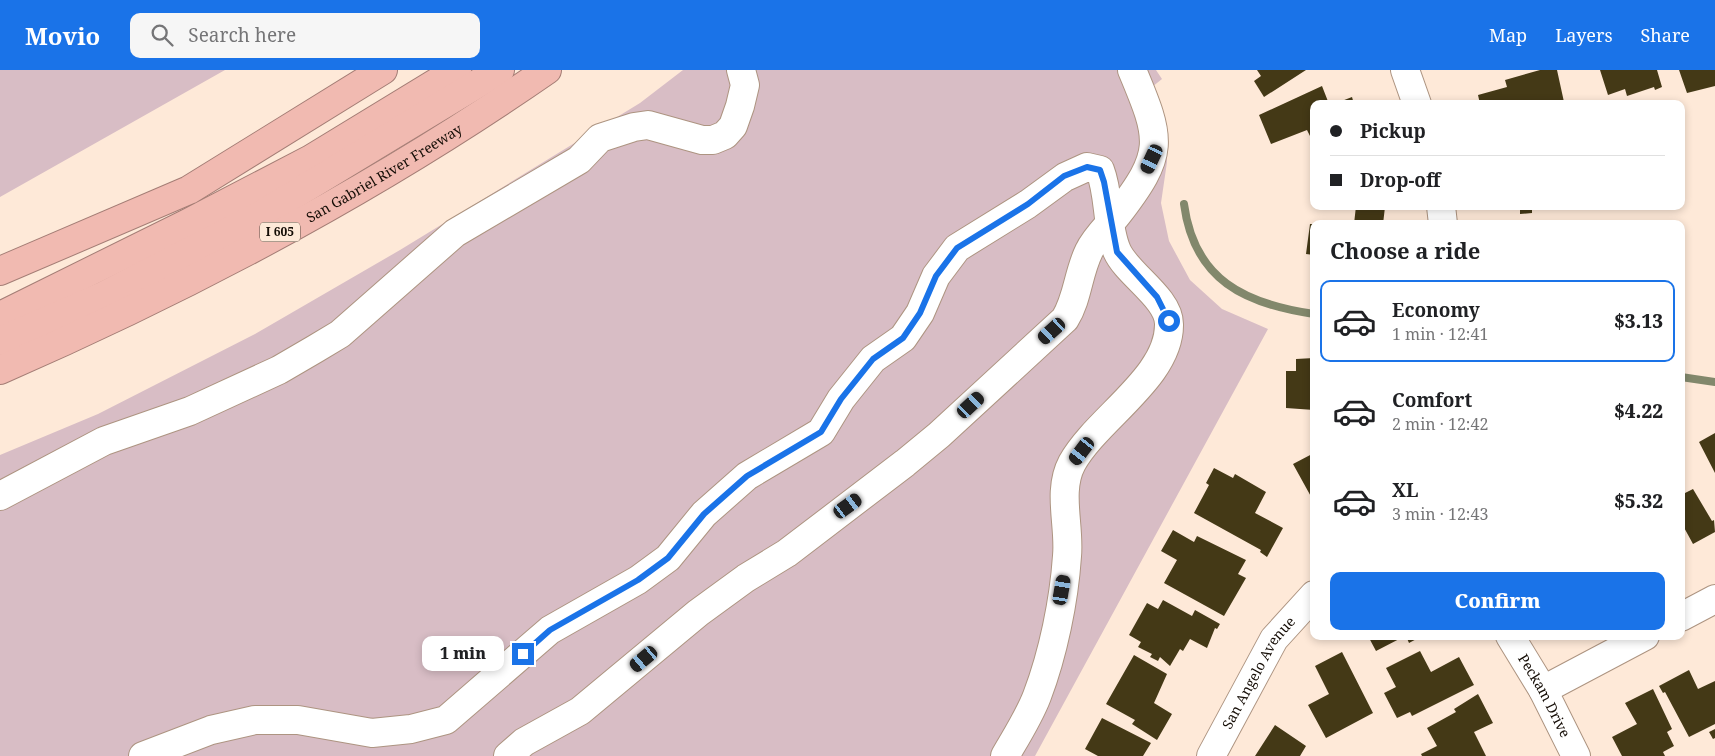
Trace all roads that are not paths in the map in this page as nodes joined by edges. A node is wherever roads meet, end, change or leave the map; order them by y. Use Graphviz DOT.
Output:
graph roads {
  1 [pos="383,70"];
  2 [pos="457,70"];
  3 [pos="500,70"];
  4 [pos="547,70"];
  5 [pos="741,70"];
  6 [pos="1132,70"];
  7 [pos="1410,72"];
  8 [pos="1416,100"];
  9 [pos="1110,223"];
  10 [pos="0,272"];
  11 [pos="0,316"];
  12 [pos="0,341"];
  13 [pos="0,370"];
  14 [pos="0,496"];
  15 [pos="1310,599"];
  16 [pos="1715,599"];
  17 [pos="1685,615"];
  18 [pos="1512,640"];
  19 [pos="1637,640"];
  20 [pos="1543,690"];
  21 [pos="143,756"];
  22 [pos="508,756"];
  23 [pos="1005,756"];
  24 [pos="1211,756"];
  25 [pos="1576,756"];
  1 -- 10 [label="highway"];
  2 -- 11 [label="highway"];
  3 -- 12 [label="highway"];
  4 -- 13 [label="highway, San Gabriel River Freeway / I 605"];
  5 -- 14 [label="street"];
  6 -- 9 [label="street"];
  7 -- 8 [label="street"];
  9 -- 21 [label="street"];
  9 -- 22 [label="street"];
  9 -- 23 [label="street"];
  15 -- 24 [label="street, San Angelo Avenue"];
  16 -- 17 [label="street"];
  18 -- 20 [label="street, Peckam Drive"];
  19 -- 20 [label="street"];
  20 -- 25 [label="street, Peckam Drive"];
}
